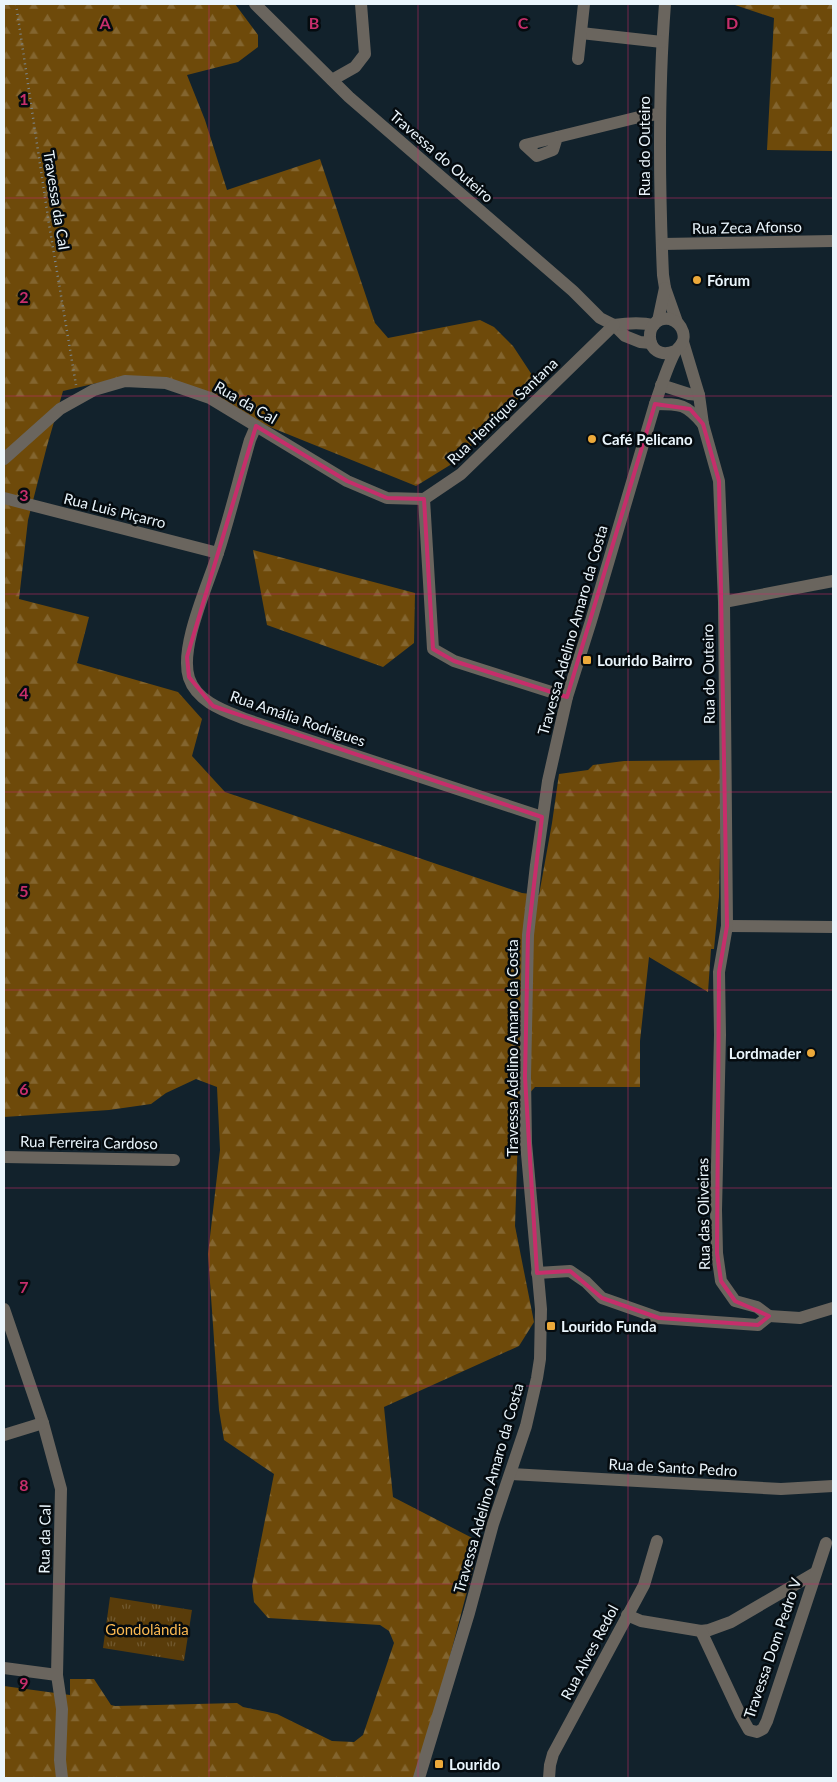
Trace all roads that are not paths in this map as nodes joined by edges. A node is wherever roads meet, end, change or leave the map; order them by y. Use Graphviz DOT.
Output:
graph roads {
  1 [pos="255,4"];
  2 [pos="361,4"];
  3 [pos="584,4"];
  4 [pos="666,4"];
  5 [pos="581,33"];
  6 [pos="662,42"];
  7 [pos="578,59"];
  8 [pos="332,80"];
  9 [pos="659,114"];
  10 [pos="557,137"];
  11 [pos="833,242"];
  12 [pos="662,244"];
  13 [pos="665,288"];
  14 [pos="677,322"];
  15 [pos="656,323"];
  16 [pos="614,325"];
  17 [pos="654,347"];
  18 [pos="679,347"];
  19 [pos="662,381"];
  20 [pos="699,395"];
  21 [pos="655,404"];
  22 [pos="703,424"];
  23 [pos="256,426"];
  24 [pos="4,459"];
  25 [pos="4,498"];
  26 [pos="424,500"];
  27 [pos="218,553"];
  28 [pos="833,581"];
  29 [pos="724,602"];
  30 [pos="567,697"];
  31 [pos="542,818"];
  32 [pos="726,926"];
  33 [pos="833,927"];
  34 [pos="4,1157"];
  35 [pos="174,1160"];
  36 [pos="537,1274"];
  37 [pos="833,1308"];
  38 [pos="4,1309"];
  39 [pos="769,1316"];
  40 [pos="43,1423"];
  41 [pos="4,1435"];
  42 [pos="510,1474"];
  43 [pos="833,1486"];
  44 [pos="657,1541"];
  45 [pos="826,1543"];
  46 [pos="815,1573"];
  47 [pos="626,1616"];
  48 [pos="701,1631"];
  49 [pos="4,1668"];
  50 [pos="57,1675"];
  51 [pos="62,1778"];
  52 [pos="419,1778"];
  53 [pos="549,1778"];
  1 -- 8 [label="street, Travessa do Outeiro"];
  2 -- 8 [label="street"];
  3 -- 5 [label="street"];
  4 -- 6 [label="street, Rua do Outeiro"];
  5 -- 6 [label="street"];
  5 -- 7 [label="street"];
  6 -- 9 [label="street, Rua do Outeiro"];
  8 -- 16 [label="street, Travessa do Outeiro"];
  9 -- 10 [label="street"];
  9 -- 12 [label="street, Rua do Outeiro"];
  11 -- 12 [label="street, Rua Zeca Afonso"];
  12 -- 13 [label="street, Rua do Outeiro"];
  13 -- 14 [label="street, Rua do Outeiro"];
  13 -- 15 [label="street, Rua do Outeiro"];
  14 -- 15 [label="street"];
  14 -- 18 [label="street"];
  15 -- 16 [label="street"];
  15 -- 17 [label="street"];
  16 -- 17 [label="street, Travessa do Outeiro"];
  16 -- 26 [label="street, Rua Henrique Santana"];
  17 -- 18 [label="street"];
  17 -- 19 [label="street"];
  18 -- 19 [label="street, Travessa Adelino Amaro da Costa"];
  18 -- 20 [label="street, Rua do Outeiro"];
  19 -- 20 [label="street"];
  19 -- 21 [label="street, Travessa Adelino Amaro da Costa"];
  20 -- 22 [label="street, Rua do Outeiro"];
  21 -- 22 [label="street"];
  21 -- 30 [label="street, Travessa Adelino Amaro da Costa"];
  22 -- 29 [label="street, Rua do Outeiro"];
  23 -- 24 [label="street, Rua da Cal"];
  23 -- 26 [label="street, Rua da Cal"];
  23 -- 27 [label="street, Rua Amália Rodrigues"];
  25 -- 27 [label="street, Rua Luis Piçarro"];
  26 -- 30 [label="street"];
  27 -- 31 [label="street, Rua Amália Rodrigues"];
  28 -- 29 [label="street"];
  29 -- 32 [label="street, Rua do Outeiro"];
  30 -- 31 [label="street, Travessa Adelino Amaro da Costa"];
  31 -- 36 [label="street, Travessa Adelino Amaro da Costa"];
  32 -- 33 [label="street"];
  32 -- 39 [label="street, Rua das Oliveiras"];
  34 -- 35 [label="street, Rua Ferreira Cardoso"];
  36 -- 39 [label="street"];
  36 -- 42 [label="street, Travessa Adelino Amaro da Costa"];
  37 -- 39 [label="street"];
  38 -- 40 [label="street, Rua da Cal"];
  40 -- 41 [label="street"];
  40 -- 50 [label="street, Rua da Cal"];
  42 -- 43 [label="street, Rua de Santo Pedro"];
  42 -- 52 [label="street, Travessa Adelino Amaro da Costa"];
  44 -- 47 [label="street, Rua Alves Redol"];
  45 -- 46 [label="street, Travessa Dom Pedro V"];
  46 -- 48 [label="street, Travessa Dom Pedro V"];
  46 -- 48 [label="street, Travessa Dom Pedro V"];
  47 -- 48 [label="street, Travessa Dom Pedro V"];
  47 -- 53 [label="street, Rua Alves Redol"];
  49 -- 50 [label="street"];
  50 -- 51 [label="street, Rua da Cal"];
}
